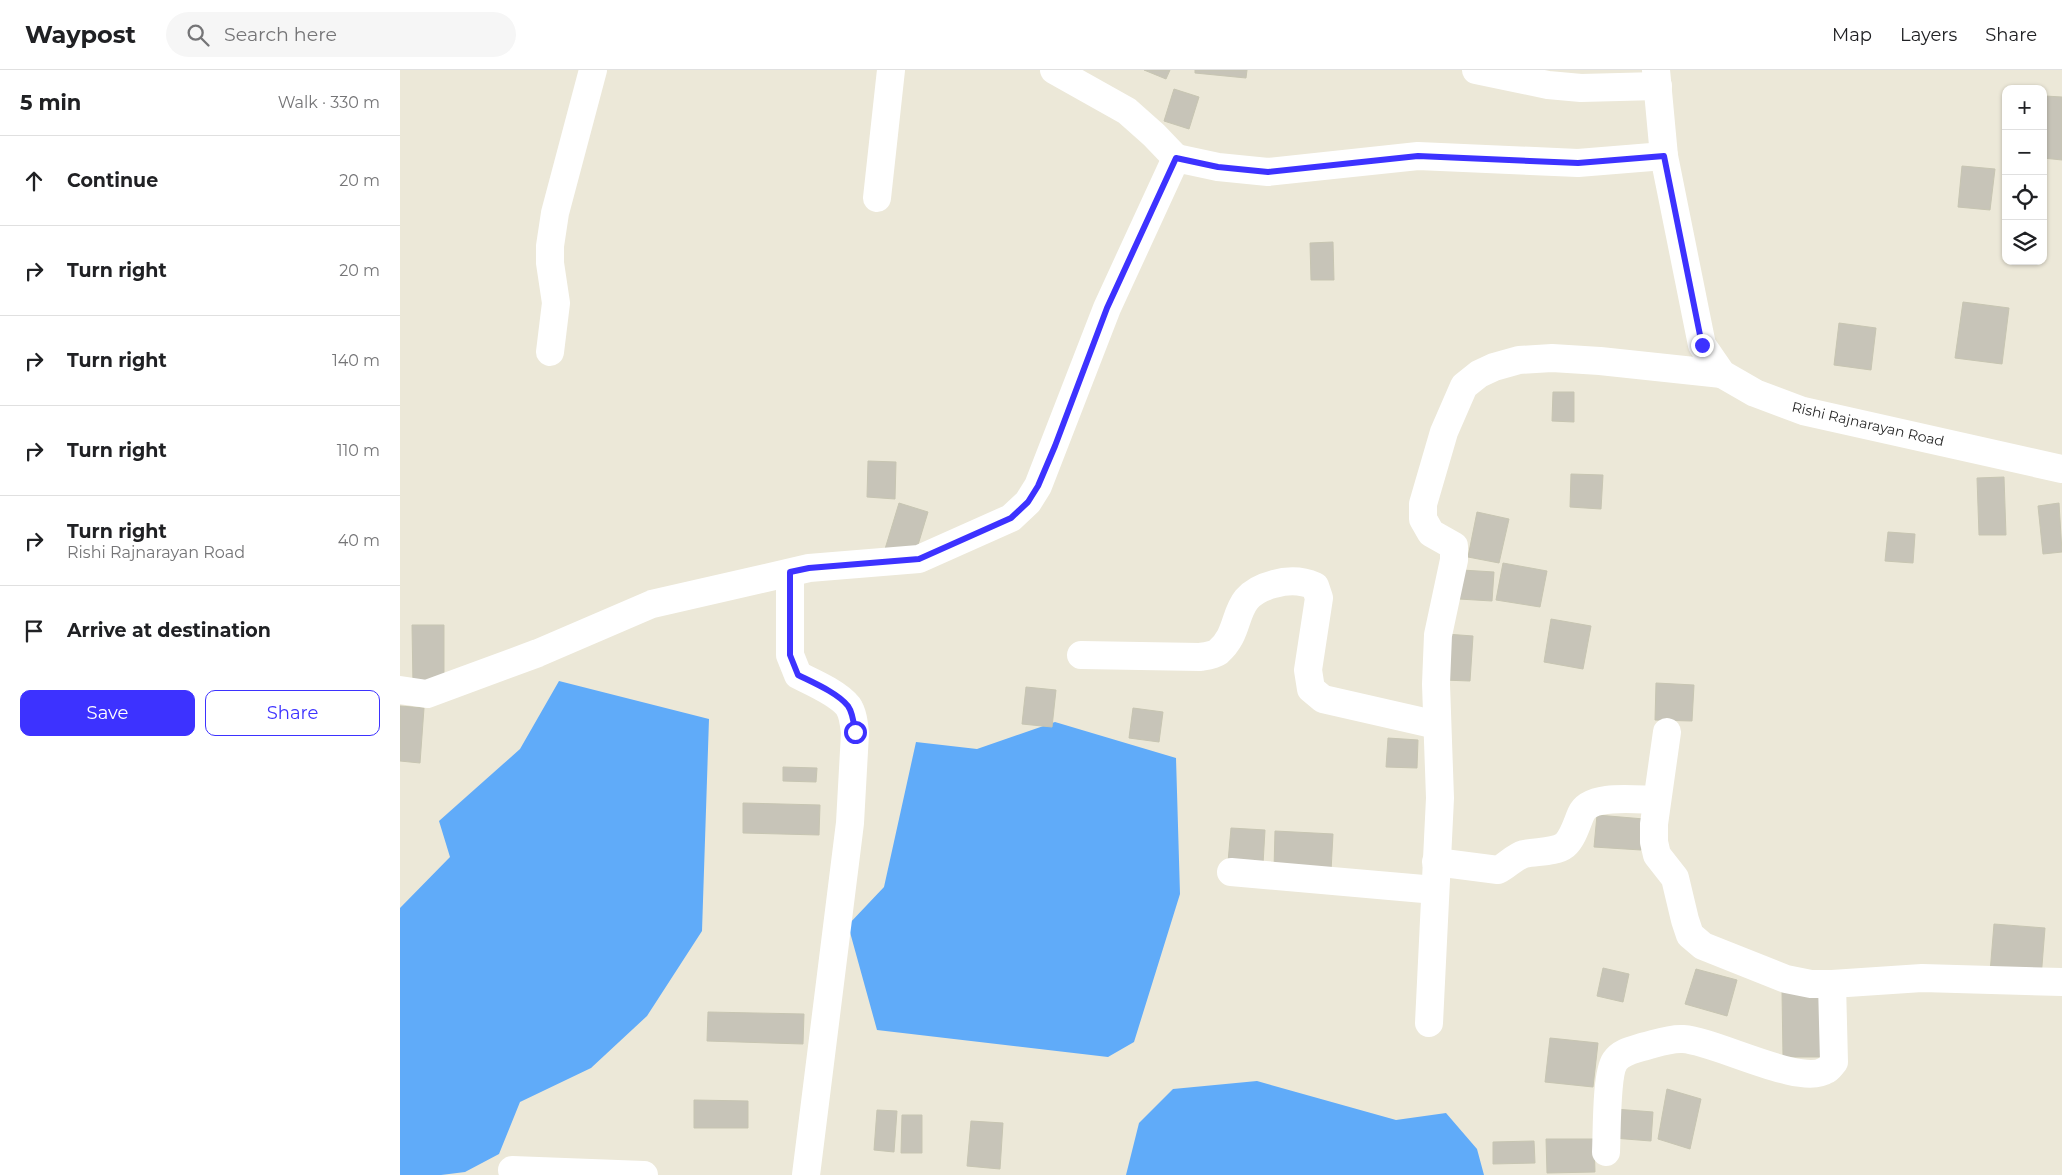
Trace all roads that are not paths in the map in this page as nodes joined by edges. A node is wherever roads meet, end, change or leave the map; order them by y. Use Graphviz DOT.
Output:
graph roads {
  1 [pos="592,70"];
  2 [pos="890,70"];
  3 [pos="1054,70"];
  4 [pos="1476,70"];
  5 [pos="1657,78"];
  6 [pos="1664,156"];
  7 [pos="1176,158"];
  8 [pos="877,198"];
  9 [pos="550,352"];
  10 [pos="1722,374"];
  11 [pos="2062,469"];
  12 [pos="790,572"];
  13 [pos="1081,656"];
  14 [pos="400,690"];
  15 [pos="1437,725"];
  16 [pos="1667,732"];
  17 [pos="1657,800"];
  18 [pos="1436,862"];
  19 [pos="1231,872"];
  20 [pos="1435,890"];
  21 [pos="2062,982"];
  22 [pos="1832,984"];
  23 [pos="1429,1023"];
  24 [pos="1606,1152"];
  25 [pos="512,1170"];
  26 [pos="644,1175"];
  27 [pos="806,1175"];
  1 -- 9 [label="street"];
  2 -- 8 [label="street"];
  3 -- 7 [label="street"];
  4 -- 5 [label="street"];
  5 -- 6 [label="street, Rishi Rajnarayan Road"];
  6 -- 7 [label="street"];
  6 -- 10 [label="street, Rishi Rajnarayan Road"];
  7 -- 12 [label="street"];
  10 -- 11 [label="street, Rishi Rajnarayan Road"];
  10 -- 15 [label="street"];
  12 -- 14 [label="street"];
  12 -- 27 [label="street"];
  13 -- 15 [label="street"];
  15 -- 18 [label="street"];
  16 -- 17 [label="street"];
  17 -- 18 [label="street"];
  17 -- 22 [label="street"];
  18 -- 20 [label="street"];
  19 -- 20 [label="street"];
  20 -- 23 [label="street"];
  21 -- 22 [label="street"];
  22 -- 24 [label="street"];
  25 -- 26 [label="street"];
}
